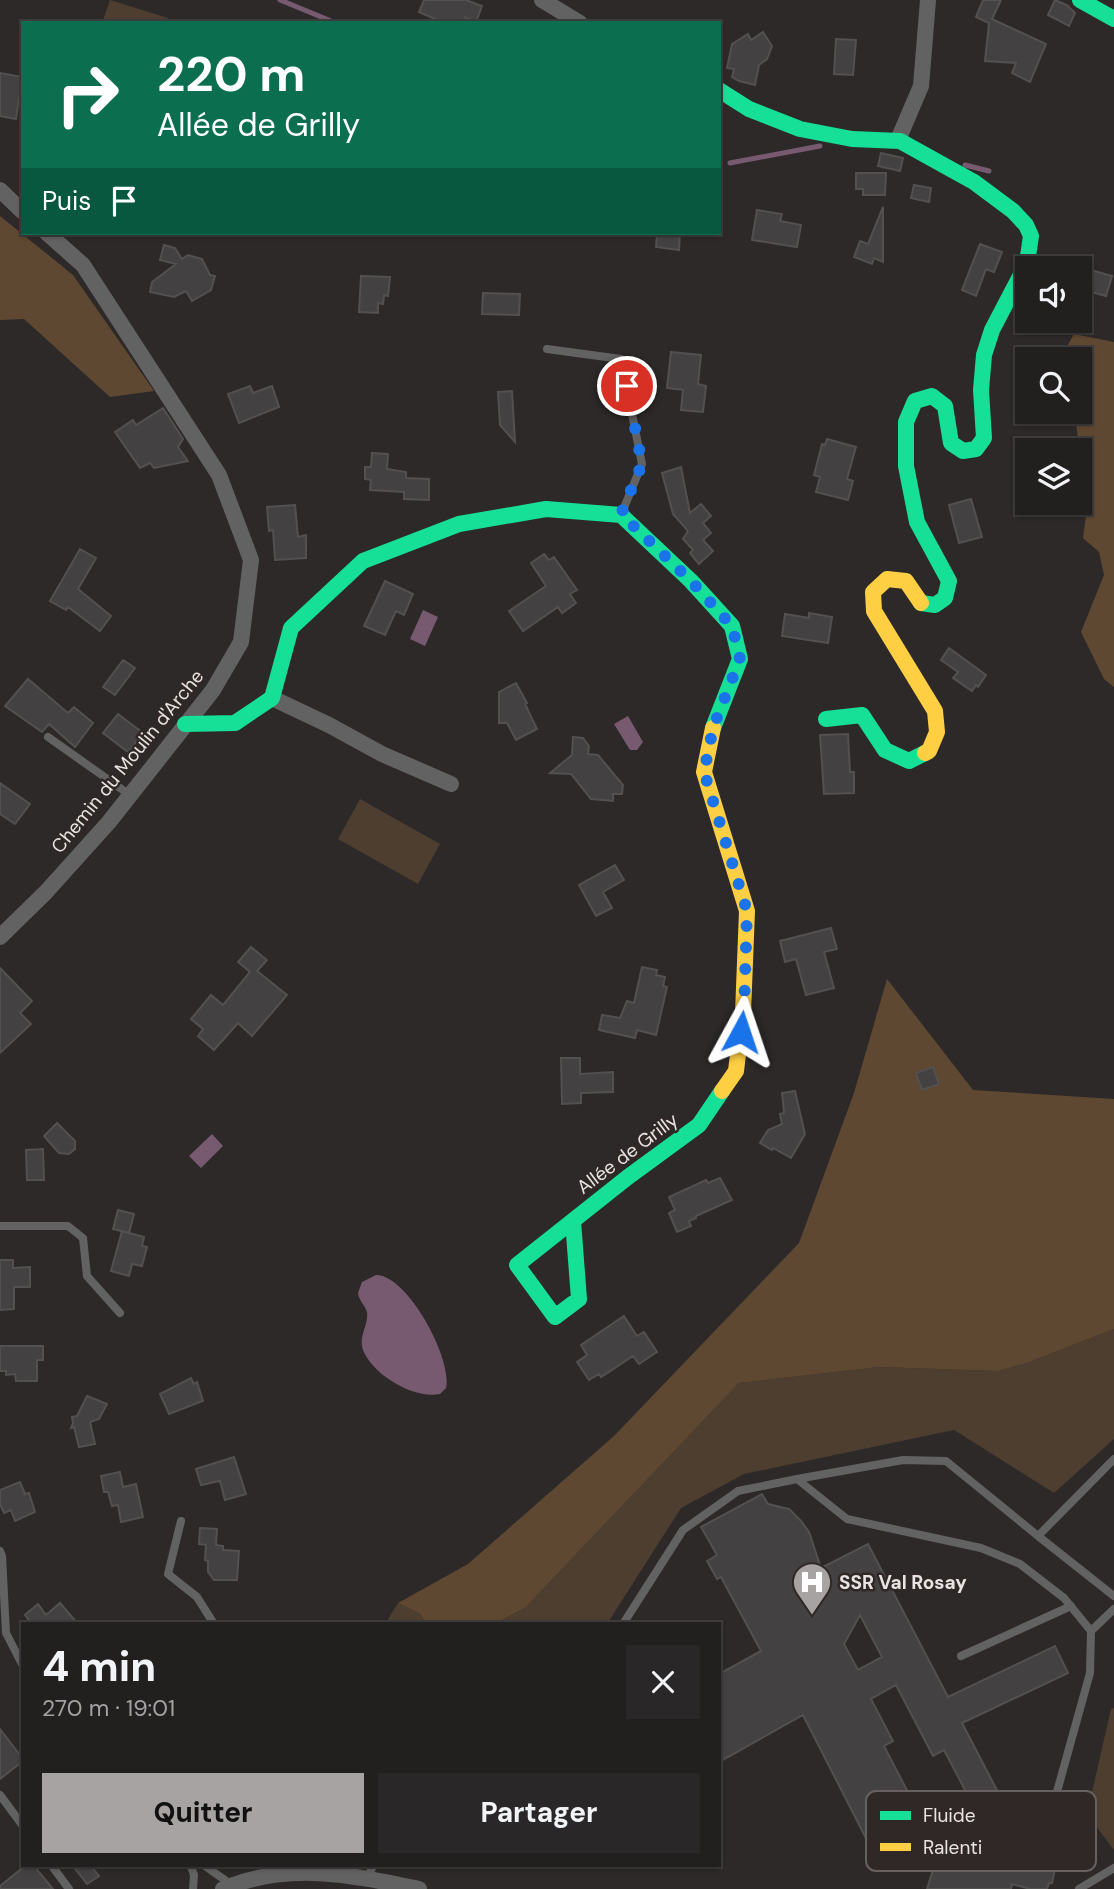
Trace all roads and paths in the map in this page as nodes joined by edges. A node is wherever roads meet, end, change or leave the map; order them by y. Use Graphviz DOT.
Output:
graph roads {
  1 [pos="542,0"];
  2 [pos="928,0"];
  3 [pos="1080,0"];
  4 [pos="1114,19"];
  5 [pos="577,21"];
  6 [pos="721,91"];
  7 [pos="898,140"];
  8 [pos="0,190"];
  9 [pos="21,210"];
  10 [pos="49,235"];
  11 [pos="547,349"];
  12 [pos="621,514"];
  13 [pos="272,698"];
  14 [pos="826,719"];
  15 [pos="186,724"];
  16 [pos="48,737"];
  17 [pos="451,784"];
  18 [pos="130,795"];
  19 [pos="0,937"];
  20 [pos="573,1221"];
  21 [pos="0,1226"];
  22 [pos="120,1313"];
  23 [pos="1114,1460"];
  24 [pos="797,1479"];
  25 [pos="181,1521"];
  26 [pos="1038,1536"];
  27 [pos="0,1551"];
  28 [pos="1114,1596"];
  29 [pos="1070,1606"];
  30 [pos="1114,1609"];
  31 [pos="213,1622"];
  32 [pos="624,1622"];
  33 [pos="1091,1631"];
  34 [pos="961,1656"];
  35 [pos="21,1662"];
  36 [pos="1056,1791"];
  37 [pos="0,1795"];
  38 [pos="21,1823"];
  39 [pos="53,1867"];
  40 [pos="191,1867"];
  41 [pos="206,1867"];
  42 [pos="298,1868"];
  43 [pos="1114,1868"];
  44 [pos="370,1872"];
  45 [pos="227,1887"];
  46 [pos="69,1889"];
  47 [pos="193,1889"];
  48 [pos="419,1889"];
  49 [pos="1079,1889"];
  1 -- 5 [label="street"];
  2 -- 7 [label="street"];
  3 -- 4 [label="street"];
  6 -- 7 [label="street"];
  7 -- 14 [label="street"];
  8 -- 9 [label="street"];
  10 -- 15 [label="street, Chemin du Moulin d'Arche"];
  11 -- 12 [label="lane"];
  12 -- 13 [label="street"];
  12 -- 20 [label="street, Allée de Grilly"];
  13 -- 15 [label="street"];
  13 -- 17 [label="street"];
  15 -- 18 [label="street, Chemin du Moulin d'Arche"];
  16 -- 18 [label="lane"];
  18 -- 19 [label="street, Chemin du Moulin d'Arche"];
  20 -- 20 [label="street, Allée de Grilly"];
  21 -- 22 [label="lane"];
  23 -- 26 [label="lane"];
  24 -- 26 [label="lane"];
  24 -- 29 [label="lane"];
  24 -- 32 [label="lane"];
  25 -- 31 [label="lane"];
  26 -- 28 [label="lane"];
  27 -- 35 [label="lane"];
  29 -- 33 [label="lane"];
  29 -- 34 [label="lane"];
  30 -- 33 [label="lane"];
  33 -- 36 [label="lane"];
  37 -- 38 [label="lane"];
  39 -- 46 [label="lane"];
  40 -- 47 [label="lane"];
  41 -- 45 [label="lane"];
  42 -- 44 [label="street"];
  42 -- 45 [label="street"];
  43 -- 49 [label="lane"];
  44 -- 48 [label="street"];
}
